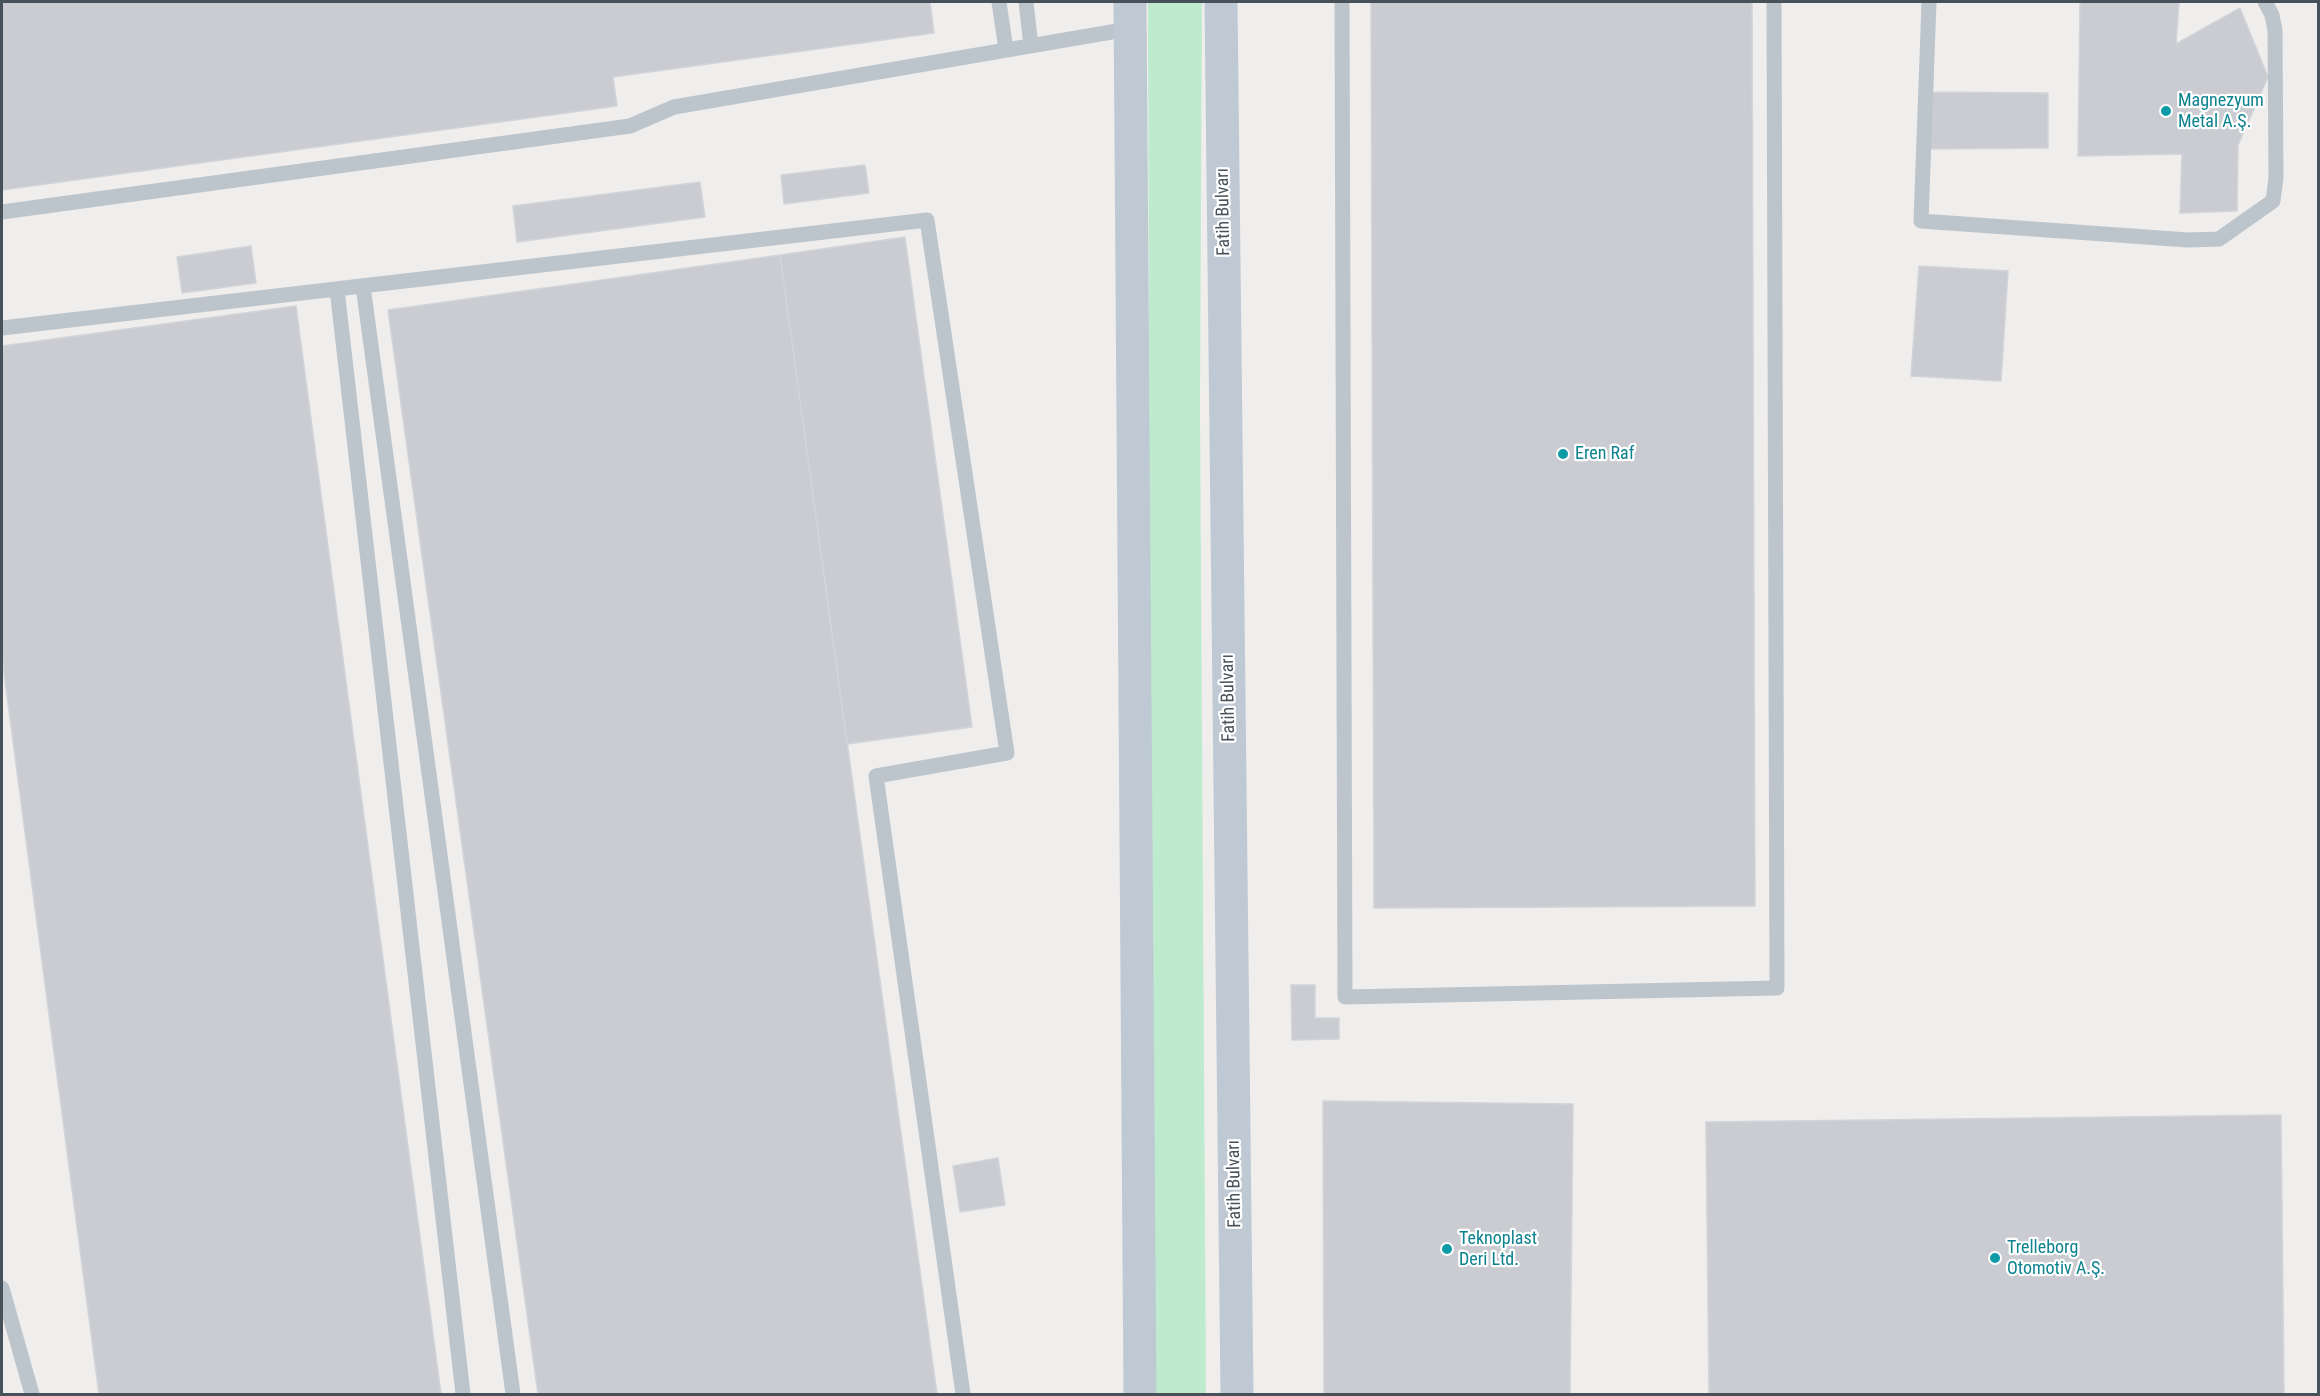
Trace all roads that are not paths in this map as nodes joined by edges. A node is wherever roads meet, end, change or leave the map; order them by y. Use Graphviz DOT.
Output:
graph roads {
  1 [pos="999,2"];
  2 [pos="1026,2"];
  3 [pos="1221,2"];
  4 [pos="1342,2"];
  5 [pos="1774,2"];
  6 [pos="1929,2"];
  7 [pos="2265,2"];
  8 [pos="1130,15"];
  9 [pos="1031,46"];
  10 [pos="1006,50"];
  11 [pos="2,212"];
  12 [pos="363,286"];
  13 [pos="338,290"];
  14 [pos="2,328"];
  15 [pos="2,1288"];
  16 [pos="32,1395"];
  17 [pos="463,1395"];
  18 [pos="513,1395"];
  19 [pos="963,1395"];
  20 [pos="1140,1395"];
  21 [pos="1238,1395"];
  1 -- 10 [label="lane"];
  2 -- 9 [label="lane"];
  3 -- 21 [label="main road, Fatih Bulvarı"];
  4 -- 5 [label="lane"];
  6 -- 7 [label="lane"];
  8 -- 9 [label="lane"];
  8 -- 20 [label="main road"];
  9 -- 10 [label="lane"];
  10 -- 11 [label="lane"];
  12 -- 13 [label="lane"];
  12 -- 18 [label="lane"];
  12 -- 19 [label="lane"];
  13 -- 14 [label="lane"];
  13 -- 17 [label="lane"];
  15 -- 16 [label="lane"];
}
